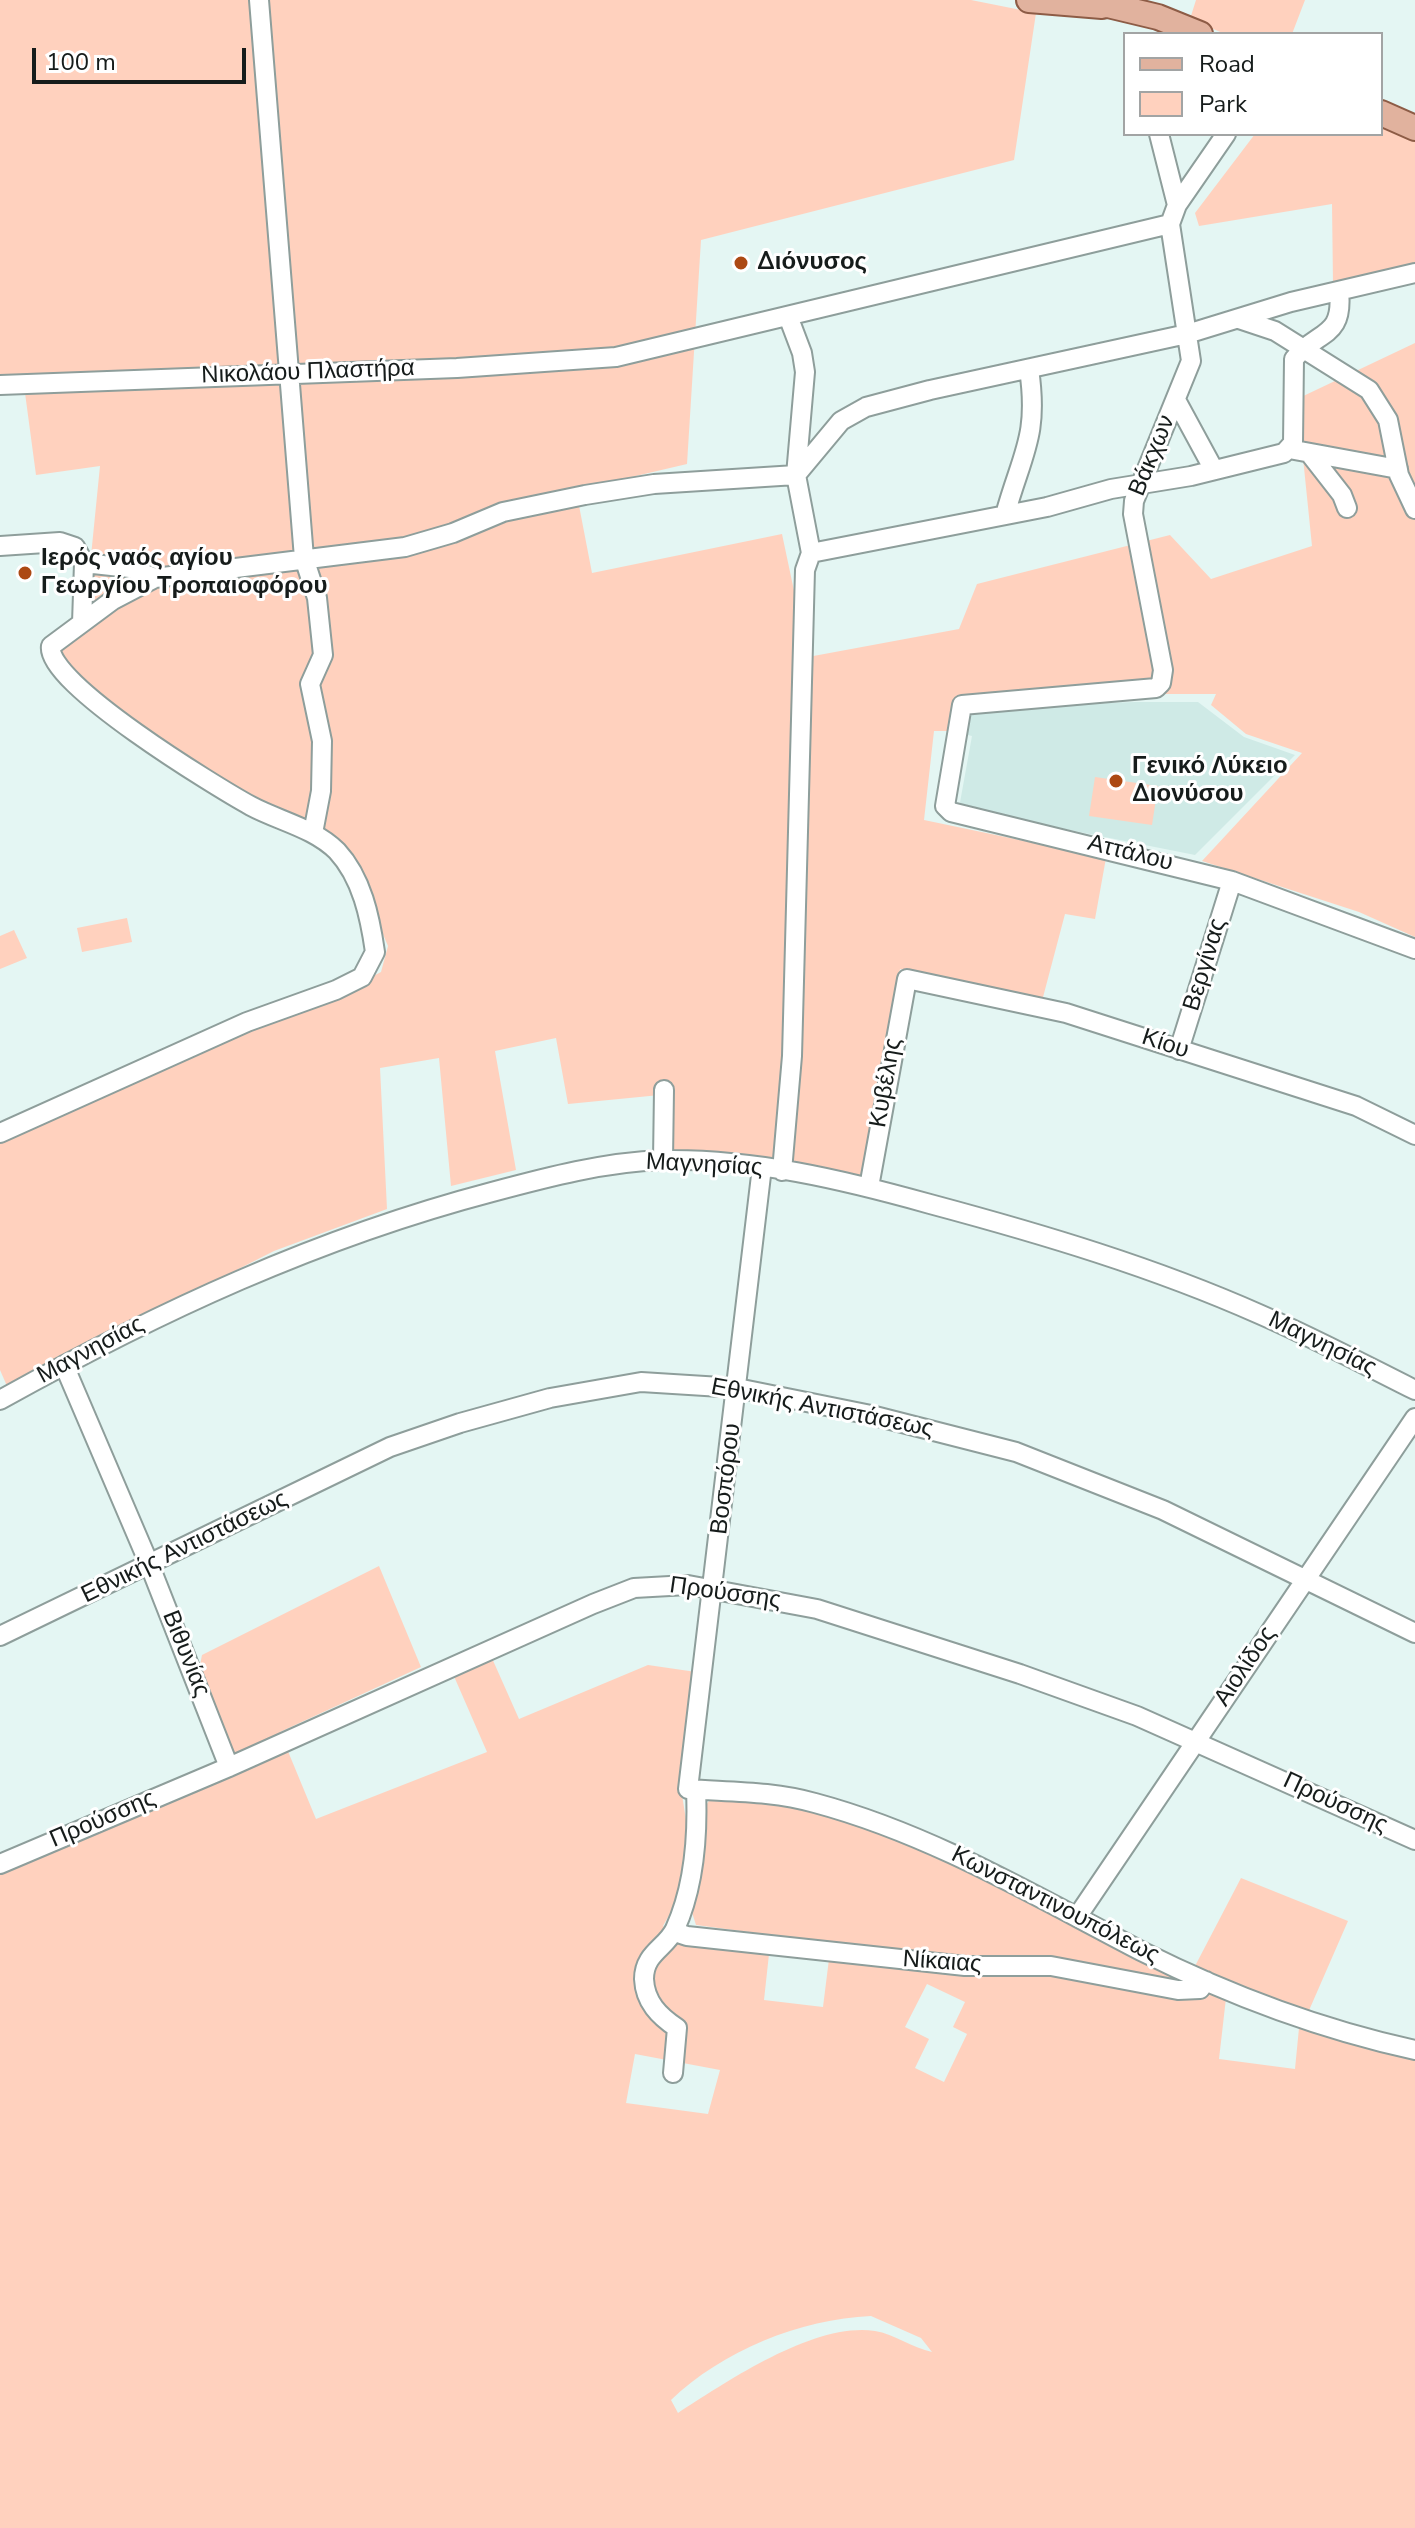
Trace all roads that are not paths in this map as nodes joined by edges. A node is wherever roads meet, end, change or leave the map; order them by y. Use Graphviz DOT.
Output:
graph roads {
  1 [pos="259,0"];
  2 [pos="1029,0"];
  3 [pos="1095,3"];
  4 [pos="1173,28"];
  5 [pos="1383,114"];
  6 [pos="1415,128"];
  7 [pos="1160,136"];
  8 [pos="1225,136"];
  9 [pos="1177,205"];
  10 [pos="1170,224"];
  11 [pos="1415,273"];
  12 [pos="1339,291"];
  13 [pos="788,316"];
  14 [pos="1239,319"];
  15 [pos="1187,334"];
  16 [pos="1307,348"];
  17 [pos="1029,369"];
  18 [pos="289,372"];
  19 [pos="0,385"];
  20 [pos="1176,400"];
  21 [pos="1289,449"];
  22 [pos="1310,454"];
  23 [pos="1398,469"];
  24 [pos="1214,470"];
  25 [pos="796,475"];
  26 [pos="1139,485"];
  27 [pos="1347,508"];
  28 [pos="1415,509"];
  29 [pos="1005,515"];
  30 [pos="0,546"];
  31 [pos="811,553"];
  32 [pos="304,558"];
  33 [pos="84,563"];
  34 [pos="155,578"];
  35 [pos="82,623"];
  36 [pos="967,703"];
  37 [pos="313,833"];
  38 [pos="1232,881"];
  39 [pos="1415,949"];
  40 [pos="907,979"];
  41 [pos="1179,1050"];
  42 [pos="664,1090"];
  43 [pos="0,1133"];
  44 [pos="1415,1135"];
  45 [pos="663,1160"];
  46 [pos="762,1167"];
  47 [pos="782,1171"];
  48 [pos="869,1187"];
  49 [pos="64,1365"];
  50 [pos="737,1388"];
  51 [pos="1415,1390"];
  52 [pos="2,1394"];
  53 [pos="1415,1418"];
  54 [pos="150,1566"];
  55 [pos="1306,1578"];
  56 [pos="714,1588"];
  57 [pos="1415,1633"];
  58 [pos="0,1636"];
  59 [pos="1197,1740"];
  60 [pos="229,1767"];
  61 [pos="692,1789"];
  62 [pos="1415,1840"];
  63 [pos="0,1864"];
  64 [pos="1077,1917"];
  65 [pos="675,1932"];
  66 [pos="1206,1981"];
  67 [pos="1415,2050"];
  68 [pos="673,2073"];
  1 -- 18 [label="street"];
  2 -- 3 [label="main road"];
  3 -- 4 [label="main road"];
  5 -- 6 [label="main road"];
  7 -- 9 [label="street"];
  8 -- 9 [label="street, Βάκχων"];
  9 -- 10 [label="street, Βάκχων"];
  10 -- 13 [label="street, Νικολάου Πλαστήρα"];
  10 -- 15 [label="street, Βάκχων"];
  11 -- 12 [label="street"];
  12 -- 14 [label="street"];
  12 -- 16 [label="street"];
  13 -- 18 [label="street, Νικολάου Πλαστήρα"];
  13 -- 25 [label="street"];
  14 -- 15 [label="street"];
  14 -- 16 [label="street"];
  15 -- 17 [label="street"];
  15 -- 20 [label="street, Βάκχων"];
  16 -- 21 [label="street"];
  16 -- 23 [label="street"];
  17 -- 25 [label="street"];
  17 -- 29 [label="street"];
  18 -- 19 [label="street, Νικολάου Πλαστήρα"];
  18 -- 32 [label="street"];
  20 -- 24 [label="street"];
  20 -- 26 [label="street, Βάκχων"];
  21 -- 22 [label="street"];
  21 -- 24 [label="street"];
  22 -- 23 [label="street"];
  22 -- 27 [label="street"];
  23 -- 28 [label="street"];
  24 -- 26 [label="street"];
  25 -- 31 [label="street"];
  25 -- 32 [label="street"];
  26 -- 29 [label="street"];
  26 -- 36 [label="street, Βάκχων"];
  29 -- 31 [label="street"];
  30 -- 33 [label="street"];
  31 -- 47 [label="street"];
  32 -- 34 [label="street"];
  32 -- 37 [label="street"];
  33 -- 34 [label="street"];
  33 -- 35 [label="street"];
  34 -- 35 [label="street"];
  35 -- 37 [label="street"];
  36 -- 38 [label="street, Αττάλου"];
  37 -- 43 [label="street"];
  38 -- 39 [label="street, Αττάλου"];
  38 -- 41 [label="street, Βεργίνας"];
  40 -- 41 [label="street, Κίου"];
  40 -- 48 [label="street, Κυβέλης"];
  41 -- 44 [label="street, Κίου"];
  42 -- 45 [label="street"];
  45 -- 46 [label="street, Μαγνησίας"];
  45 -- 49 [label="street, Μαγνησίας"];
  46 -- 47 [label="street, Μαγνησίας"];
  46 -- 50 [label="street, Βοσπόρου"];
  47 -- 48 [label="street, Μαγνησίας"];
  48 -- 51 [label="street, Μαγνησίας"];
  49 -- 52 [label="street, Μαγνησίας"];
  49 -- 54 [label="street, Βιθυνίας"];
  50 -- 54 [label="street, Εθνικής Αντιστάσεως"];
  50 -- 55 [label="street, Εθνικής Αντιστάσεως"];
  50 -- 56 [label="street, Βοσπόρου"];
  53 -- 55 [label="street, Αιολίδος"];
  54 -- 58 [label="street, Εθνικής Αντιστάσεως"];
  54 -- 60 [label="street, Βιθυνίας"];
  55 -- 57 [label="street, Εθνικής Αντιστάσεως"];
  55 -- 59 [label="street, Αιολίδος"];
  56 -- 59 [label="street, Προύσσης"];
  56 -- 60 [label="street, Προύσσης"];
  56 -- 61 [label="street, Βοσπόρου"];
  59 -- 62 [label="street, Προύσσης"];
  59 -- 64 [label="street, Αιολίδος"];
  60 -- 63 [label="street, Προύσσης"];
  61 -- 64 [label="street, Κωνσταντινουπόλεως"];
  61 -- 65 [label="street, Βοσπόρου"];
  64 -- 66 [label="street, Κωνσταντινουπόλεως"];
  65 -- 66 [label="street, Νίκαιας"];
  65 -- 68 [label="street"];
  66 -- 67 [label="street, Κωνσταντινουπόλεως"];
}
